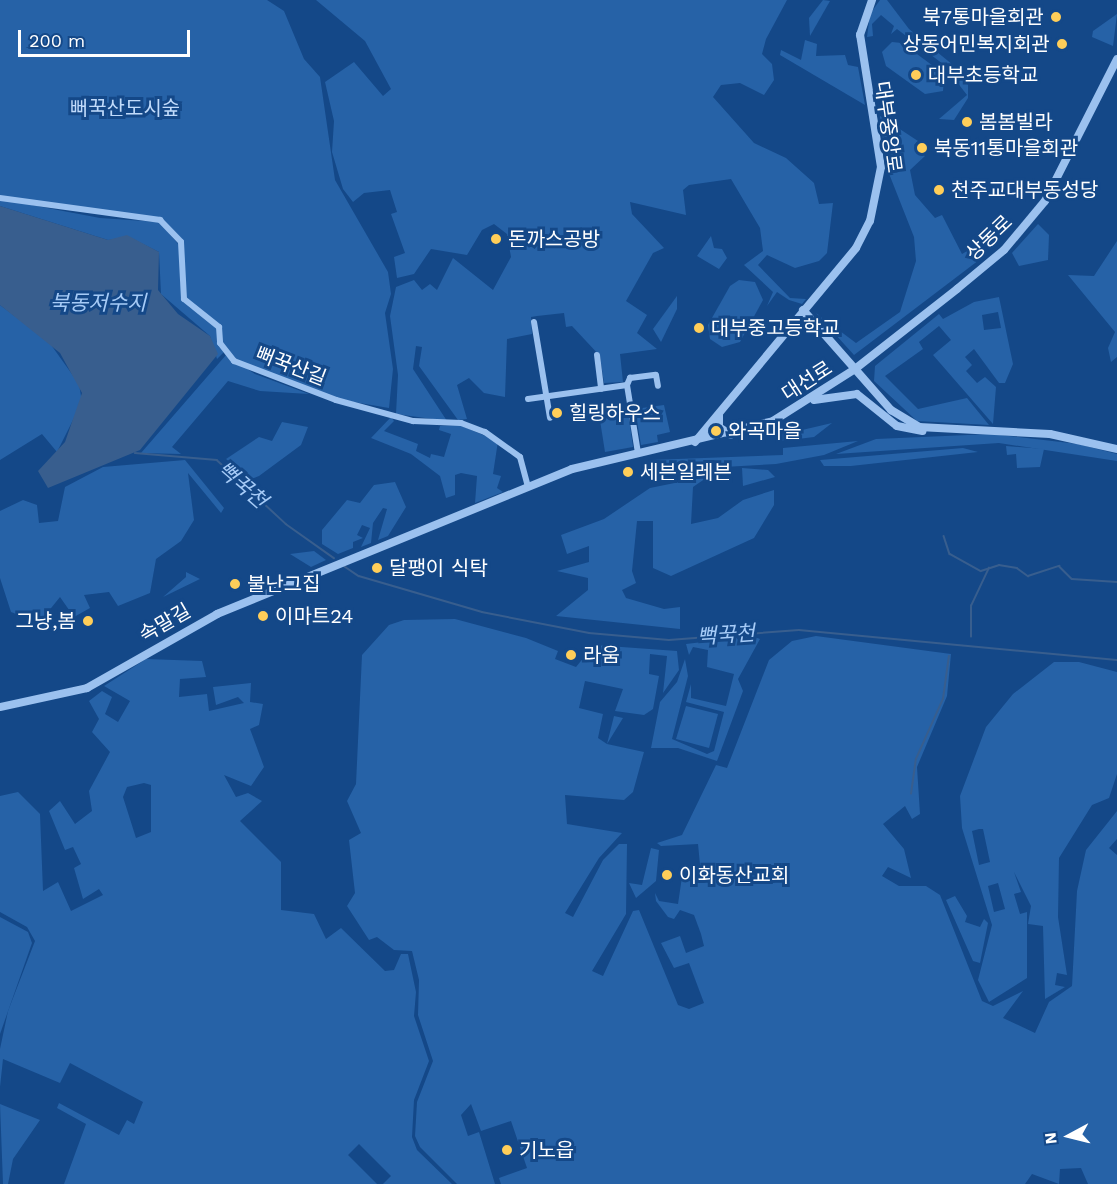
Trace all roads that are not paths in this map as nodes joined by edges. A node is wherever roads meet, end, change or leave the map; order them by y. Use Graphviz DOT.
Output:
graph roads {
  1 [pos="872,0"];
  2 [pos="1117,59"];
  3 [pos="0,198"];
  4 [pos="803,310"];
  5 [pos="534,322"];
  6 [pos="597,355"];
  7 [pos="855,369"];
  8 [pos="627,385"];
  9 [pos="658,386"];
  10 [pos="601,389"];
  11 [pos="546,396"];
  12 [pos="528,399"];
  13 [pos="807,402"];
  14 [pos="719,414"];
  15 [pos="550,418"];
  16 [pos="940,431"];
  17 [pos="732,435"];
  18 [pos="695,442"];
  19 [pos="1117,449"];
  20 [pos="638,453"];
  21 [pos="528,486"];
  22 [pos="345,558"];
  23 [pos="0,707"];
  1 -- 4 [label="street, 대부중앙로"];
  2 -- 7 [label="street, 상동로"];
  3 -- 21 [label="street, 뻐꾹산길"];
  4 -- 7 [label="street"];
  4 -- 14 [label="street, 대부중앙로"];
  5 -- 11 [label="street"];
  6 -- 10 [label="street"];
  7 -- 13 [label="street, 대선로"];
  7 -- 16 [label="street, 대선로"];
  8 -- 9 [label="street"];
  8 -- 10 [label="street"];
  8 -- 20 [label="street"];
  10 -- 11 [label="street"];
  11 -- 12 [label="street"];
  11 -- 15 [label="street"];
  13 -- 16 [label="street"];
  13 -- 17 [label="street, 대선로"];
  14 -- 17 [label="street"];
  14 -- 18 [label="street, 대부중앙로"];
  16 -- 19 [label="street, 대선로"];
  17 -- 18 [label="street, 대선로"];
  18 -- 20 [label="street, 대선로"];
  20 -- 21 [label="street, 대선로"];
  21 -- 22 [label="street, 대선로"];
  22 -- 23 [label="street, 속말길"];
}
